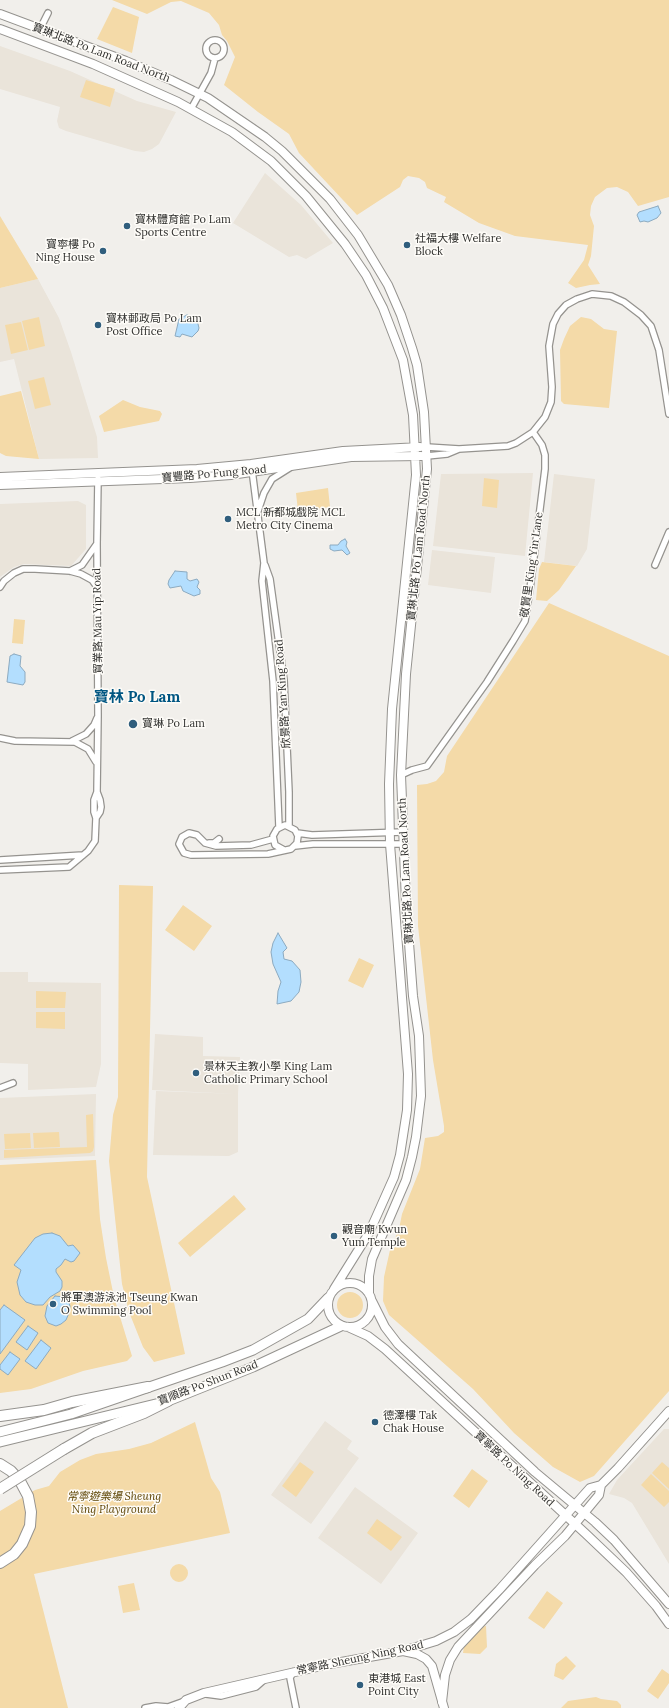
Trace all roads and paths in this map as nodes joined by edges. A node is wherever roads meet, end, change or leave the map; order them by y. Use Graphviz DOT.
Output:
graph roads {
  1 [pos="48,13"];
  2 [pos="0,14"];
  3 [pos="0,29"];
  4 [pos="40,29"];
  5 [pos="215,58"];
  6 [pos="200,94"];
  7 [pos="191,109"];
  8 [pos="669,414"];
  9 [pos="533,432"];
  10 [pos="416,447"];
  11 [pos="427,447"];
  12 [pos="459,450"];
  13 [pos="416,456"];
  14 [pos="427,456"];
  15 [pos="292,466"];
  16 [pos="251,468"];
  17 [pos="0,477"];
  18 [pos="98,477"];
  19 [pos="0,485"];
  20 [pos="258,511"];
  21 [pos="669,532"];
  22 [pos="97,544"];
  23 [pos="264,563"];
  24 [pos="655,566"];
  25 [pos="70,571"];
  26 [pos="0,587"];
  27 [pos="98,587"];
  28 [pos="98,716"];
  29 [pos="0,738"];
  30 [pos="70,742"];
  31 [pos="97,764"];
  32 [pos="402,775"];
  33 [pos="289,826"];
  34 [pos="279,827"];
  35 [pos="390,832"];
  36 [pos="403,832"];
  37 [pos="297,833"];
  38 [pos="219,839"];
  39 [pos="273,839"];
  40 [pos="205,843"];
  41 [pos="390,844"];
  42 [pos="404,844"];
  43 [pos="295,846"];
  44 [pos="284,850"];
  45 [pos="84,855"];
  46 [pos="0,860"];
  47 [pos="0,870"];
  48 [pos="13,1083"];
  49 [pos="0,1088"];
  50 [pos="334,1289"];
  51 [pos="370,1297"];
  52 [pos="328,1298"];
  53 [pos="345,1326"];
  54 [pos="148,1387"];
  55 [pos="168,1401"];
  56 [pos="668,1413"];
  57 [pos="0,1416"];
  58 [pos="0,1432"];
  59 [pos="0,1442"];
  60 [pos="0,1464"];
  61 [pos="601,1485"];
  62 [pos="0,1489"];
  63 [pos="565,1496"];
  64 [pos="583,1496"];
  65 [pos="575,1505"];
  66 [pos="554,1506"];
  67 [pos="584,1513"];
  68 [pos="566,1516"];
  69 [pos="575,1524"];
  70 [pos="555,1529"];
  71 [pos="586,1534"];
  72 [pos="565,1536"];
  73 [pos="0,1563"];
  74 [pos="669,1604"];
  75 [pos="669,1624"];
  76 [pos="403,1651"];
  77 [pos="294,1672"];
  78 [pos="186,1700"];
  79 [pos="443,1705"];
  80 [pos="146,1708"];
  81 [pos="179,1708"];
  82 [pos="296,1708"];
  1 -- 4 [label="street"];
  2 -- 4 [label="main road, 寶琳北路 Po Lam Road North"];
  3 -- 7 [label="main road, 寶琳北路 Po Lam Road North"];
  4 -- 6 [label="main road, 寶琳北路 Po Lam Road North"];
  5 -- 6 [label="street"];
  6 -- 7 [label="street"];
  6 -- 11 [label="main road, 寶琳北路 Po Lam Road North"];
  7 -- 10 [label="main road, 寶琳北路 Po Lam Road North"];
  8 -- 9 [label="street"];
  9 -- 12 [label="street"];
  9 -- 32 [label="street, 敬賢里 King Yin Lane"];
  10 -- 11 [label="main road, 寶豐路 Po Fung Road"];
  10 -- 13 [label="main road, 寶琳北路 Po Lam Road North"];
  10 -- 16 [label="main road, 寶豐路 Po Fung Road"];
  11 -- 12 [label="street"];
  11 -- 14 [label="main road, 寶琳北路 Po Lam Road North"];
  12 -- 14 [label="street"];
  13 -- 14 [label="main road, 寶豐路 Po Fung Road"];
  13 -- 15 [label="main road, 寶豐路 Po Fung Road"];
  13 -- 35 [label="main road, 寶琳北路 Po Lam Road North"];
  14 -- 32 [label="main road, 寶琳北路 Po Lam Road North"];
  15 -- 16 [label="main road, 寶豐路 Po Fung Road"];
  15 -- 20 [label="street, 欣景路 Yan King Road"];
  16 -- 18 [label="main road, 寶豐路 Po Fung Road"];
  16 -- 20 [label="street, 欣景路 Yan King Road"];
  17 -- 18 [label="main road, 寶豐路 Po Fung Road"];
  18 -- 19 [label="main road, 寶豐路 Po Fung Road"];
  18 -- 22 [label="street, 貿業路 Mau Yip Road"];
  20 -- 23 [label="street, 欣景路 Yan King Road"];
  21 -- 24 [label="street"];
  22 -- 25 [label="street"];
  22 -- 27 [label="street, 貿業路 Mau Yip Road"];
  23 -- 33 [label="street, 欣景路 Yan King Road"];
  23 -- 34 [label="street, 欣景路 Yan King Road"];
  25 -- 26 [label="street"];
  25 -- 27 [label="street"];
  27 -- 28 [label="street, 貿業路 Mau Yip Road"];
  28 -- 30 [label="street"];
  28 -- 31 [label="street, 貿業路 Mau Yip Road"];
  29 -- 30 [label="street"];
  30 -- 31 [label="street"];
  31 -- 45 [label="street, 貿業路 Mau Yip Road"];
  32 -- 36 [label="main road, 寶琳北路 Po Lam Road North"];
  33 -- 34 [label="street"];
  33 -- 37 [label="street"];
  34 -- 39 [label="street"];
  35 -- 36 [label="street"];
  35 -- 37 [label="street"];
  35 -- 41 [label="main road, 寶琳北路 Po Lam Road North"];
  36 -- 42 [label="main road, 寶琳北路 Po Lam Road North"];
  37 -- 43 [label="street"];
  38 -- 40 [label="street"];
  39 -- 40 [label="street"];
  39 -- 44 [label="street"];
  40 -- 44 [label="street"];
  41 -- 42 [label="street"];
  41 -- 43 [label="street"];
  41 -- 50 [label="main road, 寶琳北路 Po Lam Road North"];
  42 -- 51 [label="main road, 寶琳北路 Po Lam Road North"];
  43 -- 44 [label="street"];
  45 -- 46 [label="street"];
  45 -- 47 [label="street, 貿業路 Mau Yip Road"];
  48 -- 49 [label="street"];
  50 -- 51 [label="main road"];
  50 -- 52 [label="main road"];
  51 -- 53 [label="main road"];
  51 -- 63 [label="main road, 寶寧路 Po Ning Road"];
  52 -- 53 [label="main road"];
  52 -- 54 [label="main road, 寶順路 Po Shun Road"];
  53 -- 55 [label="main road, 寶順路 Po Shun Road"];
  53 -- 66 [label="main road, 寶寧路 Po Ning Road"];
  54 -- 57 [label="highway"];
  54 -- 58 [label="main road, 寶順路 Po Shun Road"];
  55 -- 59 [label="main road, 寶順路 Po Shun Road"];
  55 -- 62 [label="highway, bridge"];
  56 -- 61 [label="main road"];
  60 -- 73 [label="highway"];
  61 -- 64 [label="main road, 常寧路 Sheung Ning Road"];
  61 -- 67 [label="main road"];
  63 -- 64 [label="main road"];
  63 -- 65 [label="main road, 寶寧路 Po Ning Road"];
  64 -- 65 [label="main road, 常寧路 Sheung Ning Road"];
  65 -- 67 [label="main road, 寶寧路 Po Ning Road"];
  65 -- 68 [label="main road, 常寧路 Sheung Ning Road"];
  66 -- 68 [label="main road, 寶寧路 Po Ning Road"];
  66 -- 70 [label="main road"];
  67 -- 69 [label="main road"];
  67 -- 74 [label="main road, 寶寧路 Po Ning Road"];
  68 -- 69 [label="main road, 寶寧路 Po Ning Road"];
  68 -- 70 [label="main road, 常寧路 Sheung Ning Road"];
  69 -- 71 [label="main road, 寶寧路 Po Ning Road"];
  69 -- 72 [label="main road"];
  70 -- 76 [label="main road, 常寧路 Sheung Ning Road"];
  71 -- 72 [label="main road"];
  71 -- 75 [label="main road, 寶寧路 Po Ning Road"];
  72 -- 79 [label="main road"];
  76 -- 77 [label="main road, 常寧路 Sheung Ning Road"];
  76 -- 79 [label="main road"];
  77 -- 78 [label="main road, 常寧路 Sheung Ning Road"];
  77 -- 82 [label="street"];
  78 -- 80 [label="street, 常寧路 Sheung Ning Road"];
  78 -- 81 [label="main road, 常寧路 Sheung Ning Road"];
}
